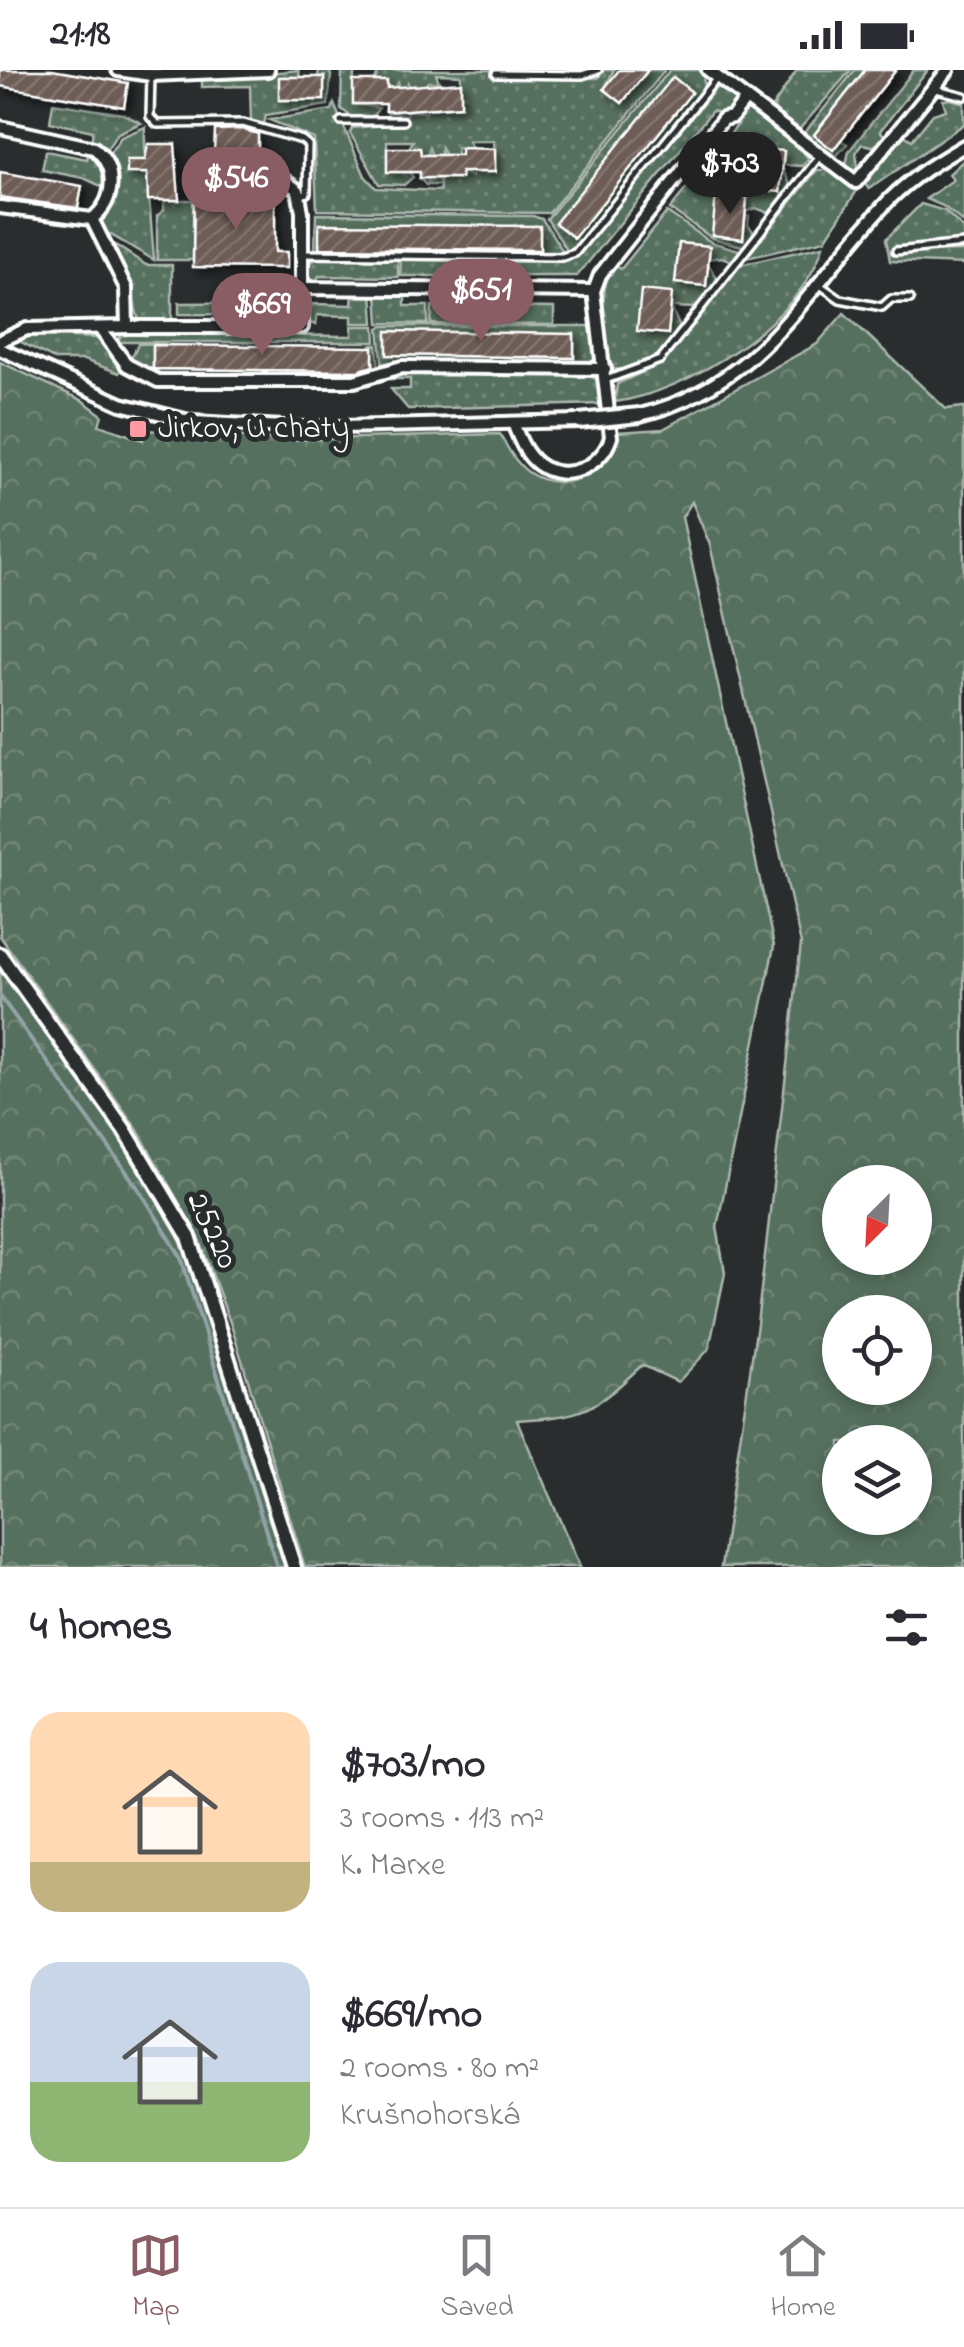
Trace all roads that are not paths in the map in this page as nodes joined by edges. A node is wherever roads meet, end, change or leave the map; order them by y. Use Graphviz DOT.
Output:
graph roads {
  1 [pos="118,70"];
  2 [pos="268,70"];
  3 [pos="598,70"];
  4 [pos="948,70"];
  5 [pos="713,73"];
  6 [pos="496,74"];
  7 [pos="151,76"];
  8 [pos="933,88"];
  9 [pos="964,96"];
  10 [pos="746,100"];
  11 [pos="404,120"];
  12 [pos="341,121"];
  13 [pos="0,127"];
  14 [pos="964,146"];
  15 [pos="820,157"];
  16 [pos="202,177"];
  17 [pos="300,196"];
  18 [pos="0,207"];
  19 [pos="92,220"];
  20 [pos="964,244"];
  21 [pos="896,251"];
  22 [pos="303,254"];
  23 [pos="820,285"];
  24 [pos="303,288"];
  25 [pos="594,291"];
  26 [pos="910,299"];
  27 [pos="127,328"];
  28 [pos="100,330"];
  29 [pos="0,341"];
  30 [pos="0,349"];
  31 [pos="605,374"];
  32 [pos="640,415"];
  33 [pos="579,421"];
  34 [pos="513,422"];
  35 [pos="0,955"];
  36 [pos="294,1567"];
  1 -- 7 [label="street"];
  2 -- 7 [label="street"];
  3 -- 6 [label="lane"];
  4 -- 8 [label="street"];
  5 -- 10 [label="street"];
  5 -- 22 [label="lane"];
  7 -- 17 [label="lane"];
  8 -- 9 [label="lane"];
  8 -- 15 [label="street"];
  10 -- 15 [label="street"];
  10 -- 25 [label="street"];
  11 -- 12 [label="lane"];
  13 -- 19 [label="street"];
  14 -- 23 [label="street"];
  15 -- 31 [label="lane"];
  16 -- 17 [label="street"];
  17 -- 22 [label="street"];
  18 -- 19 [label="street"];
  19 -- 27 [label="street"];
  20 -- 21 [label="lane"];
  22 -- 24 [label="street"];
  23 -- 26 [label="lane"];
  23 -- 32 [label="street"];
  24 -- 25 [label="street"];
  24 -- 27 [label="street"];
  25 -- 31 [label="street"];
  27 -- 28 [label="street"];
  28 -- 29 [label="street"];
  28 -- 31 [label="street"];
  30 -- 34 [label="street"];
  31 -- 34 [label="street"];
  32 -- 33 [label="street, bridge"];
  33 -- 34 [label="street"];
  35 -- 36 [label="street, 25220"];
}
